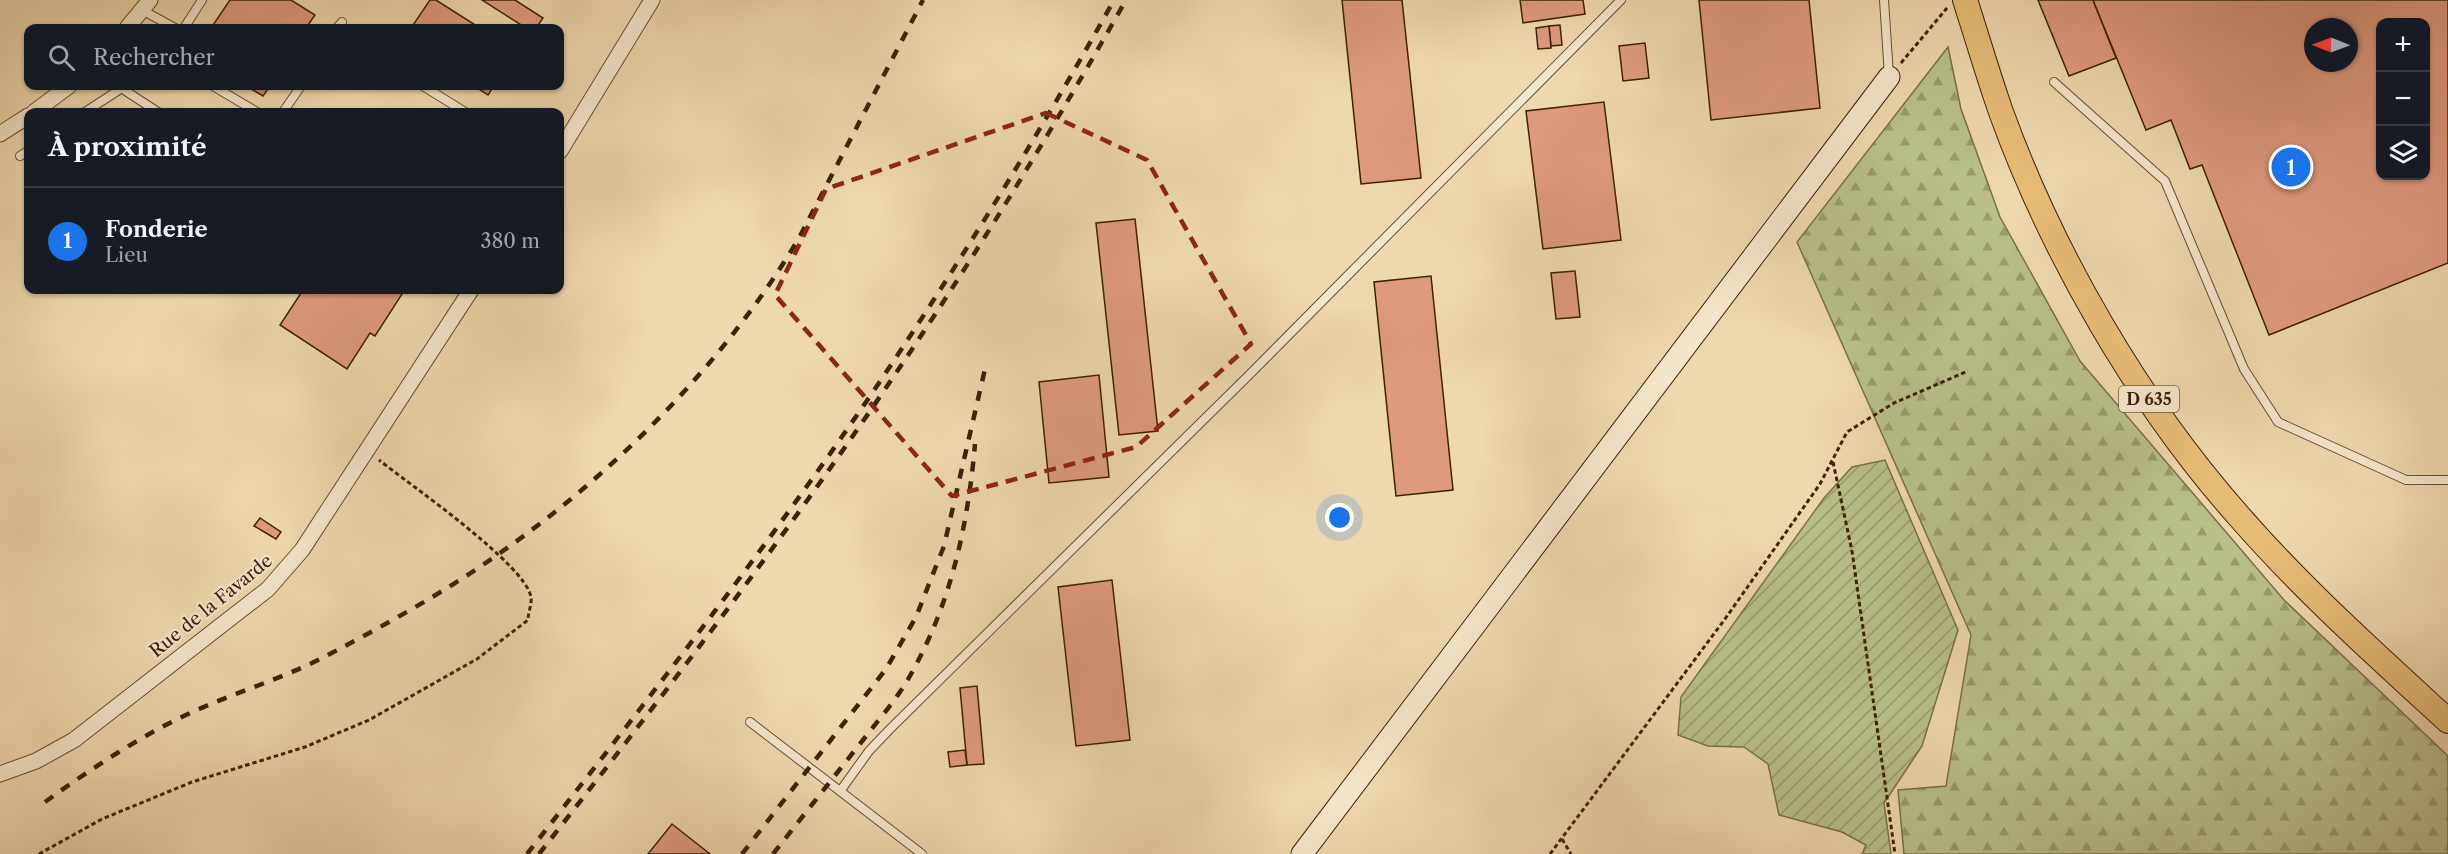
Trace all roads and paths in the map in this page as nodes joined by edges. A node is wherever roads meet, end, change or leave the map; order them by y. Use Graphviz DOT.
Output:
graph roads {
  1 [pos="202,0"];
  2 [pos="652,0"];
  3 [pos="1621,0"];
  4 [pos="1884,0"];
  5 [pos="1954,0"];
  6 [pos="1965,0"];
  7 [pos="146,5"];
  8 [pos="130,24"];
  9 [pos="170,24"];
  10 [pos="187,24"];
  11 [pos="1889,77"];
  12 [pos="2054,82"];
  13 [pos="64,90"];
  14 [pos="116,90"];
  15 [pos="125,90"];
  16 [pos="220,90"];
  17 [pos="298,90"];
  18 [pos="429,90"];
  19 [pos="39,108"];
  20 [pos="91,108"];
  21 [pos="152,108"];
  22 [pos="250,108"];
  23 [pos="287,108"];
  24 [pos="459,108"];
  25 [pos="24,119"];
  26 [pos="0,134"];
  27 [pos="564,144"];
  28 [pos="24,154"];
  29 [pos="21,156"];
  30 [pos="468,294"];
  31 [pos="1968,371"];
  32 [pos="367,451"];
  33 [pos="1833,460"];
  34 [pos="2448,480"];
  35 [pos="2448,721"];
  36 [pos="750,722"];
  37 [pos="0,774"];
  38 [pos="841,790"];
  39 [pos="1562,839"];
  40 [pos="39,854"];
  41 [pos="922,854"];
  42 [pos="1302,854"];
  43 [pos="1550,854"];
  44 [pos="1571,854"];
  45 [pos="1895,854"];
  1 -- 10 [label="lane"];
  2 -- 27 [label="street"];
  3 -- 38 [label="lane"];
  4 -- 11 [label="lane"];
  5 -- 11 [label="path"];
  6 -- 35 [label="main road, D 635"];
  7 -- 8 [label="street"];
  7 -- 9 [label="lane"];
  11 -- 42 [label="street"];
  12 -- 34 [label="lane"];
  13 -- 19 [label="street"];
  14 -- 20 [label="lane"];
  15 -- 21 [label="lane"];
  16 -- 22 [label="lane"];
  17 -- 23 [label="lane"];
  18 -- 24 [label="lane"];
  25 -- 26 [label="street"];
  28 -- 29 [label="lane"];
  30 -- 32 [label="street, Rue de la Favarde"];
  31 -- 33 [label="path"];
  32 -- 37 [label="street, Rue de la Favarde"];
  32 -- 40 [label="path"];
  33 -- 39 [label="path"];
  33 -- 45 [label="path"];
  36 -- 38 [label="lane"];
  38 -- 41 [label="lane"];
  39 -- 43 [label="path"];
  39 -- 44 [label="path"];
}
